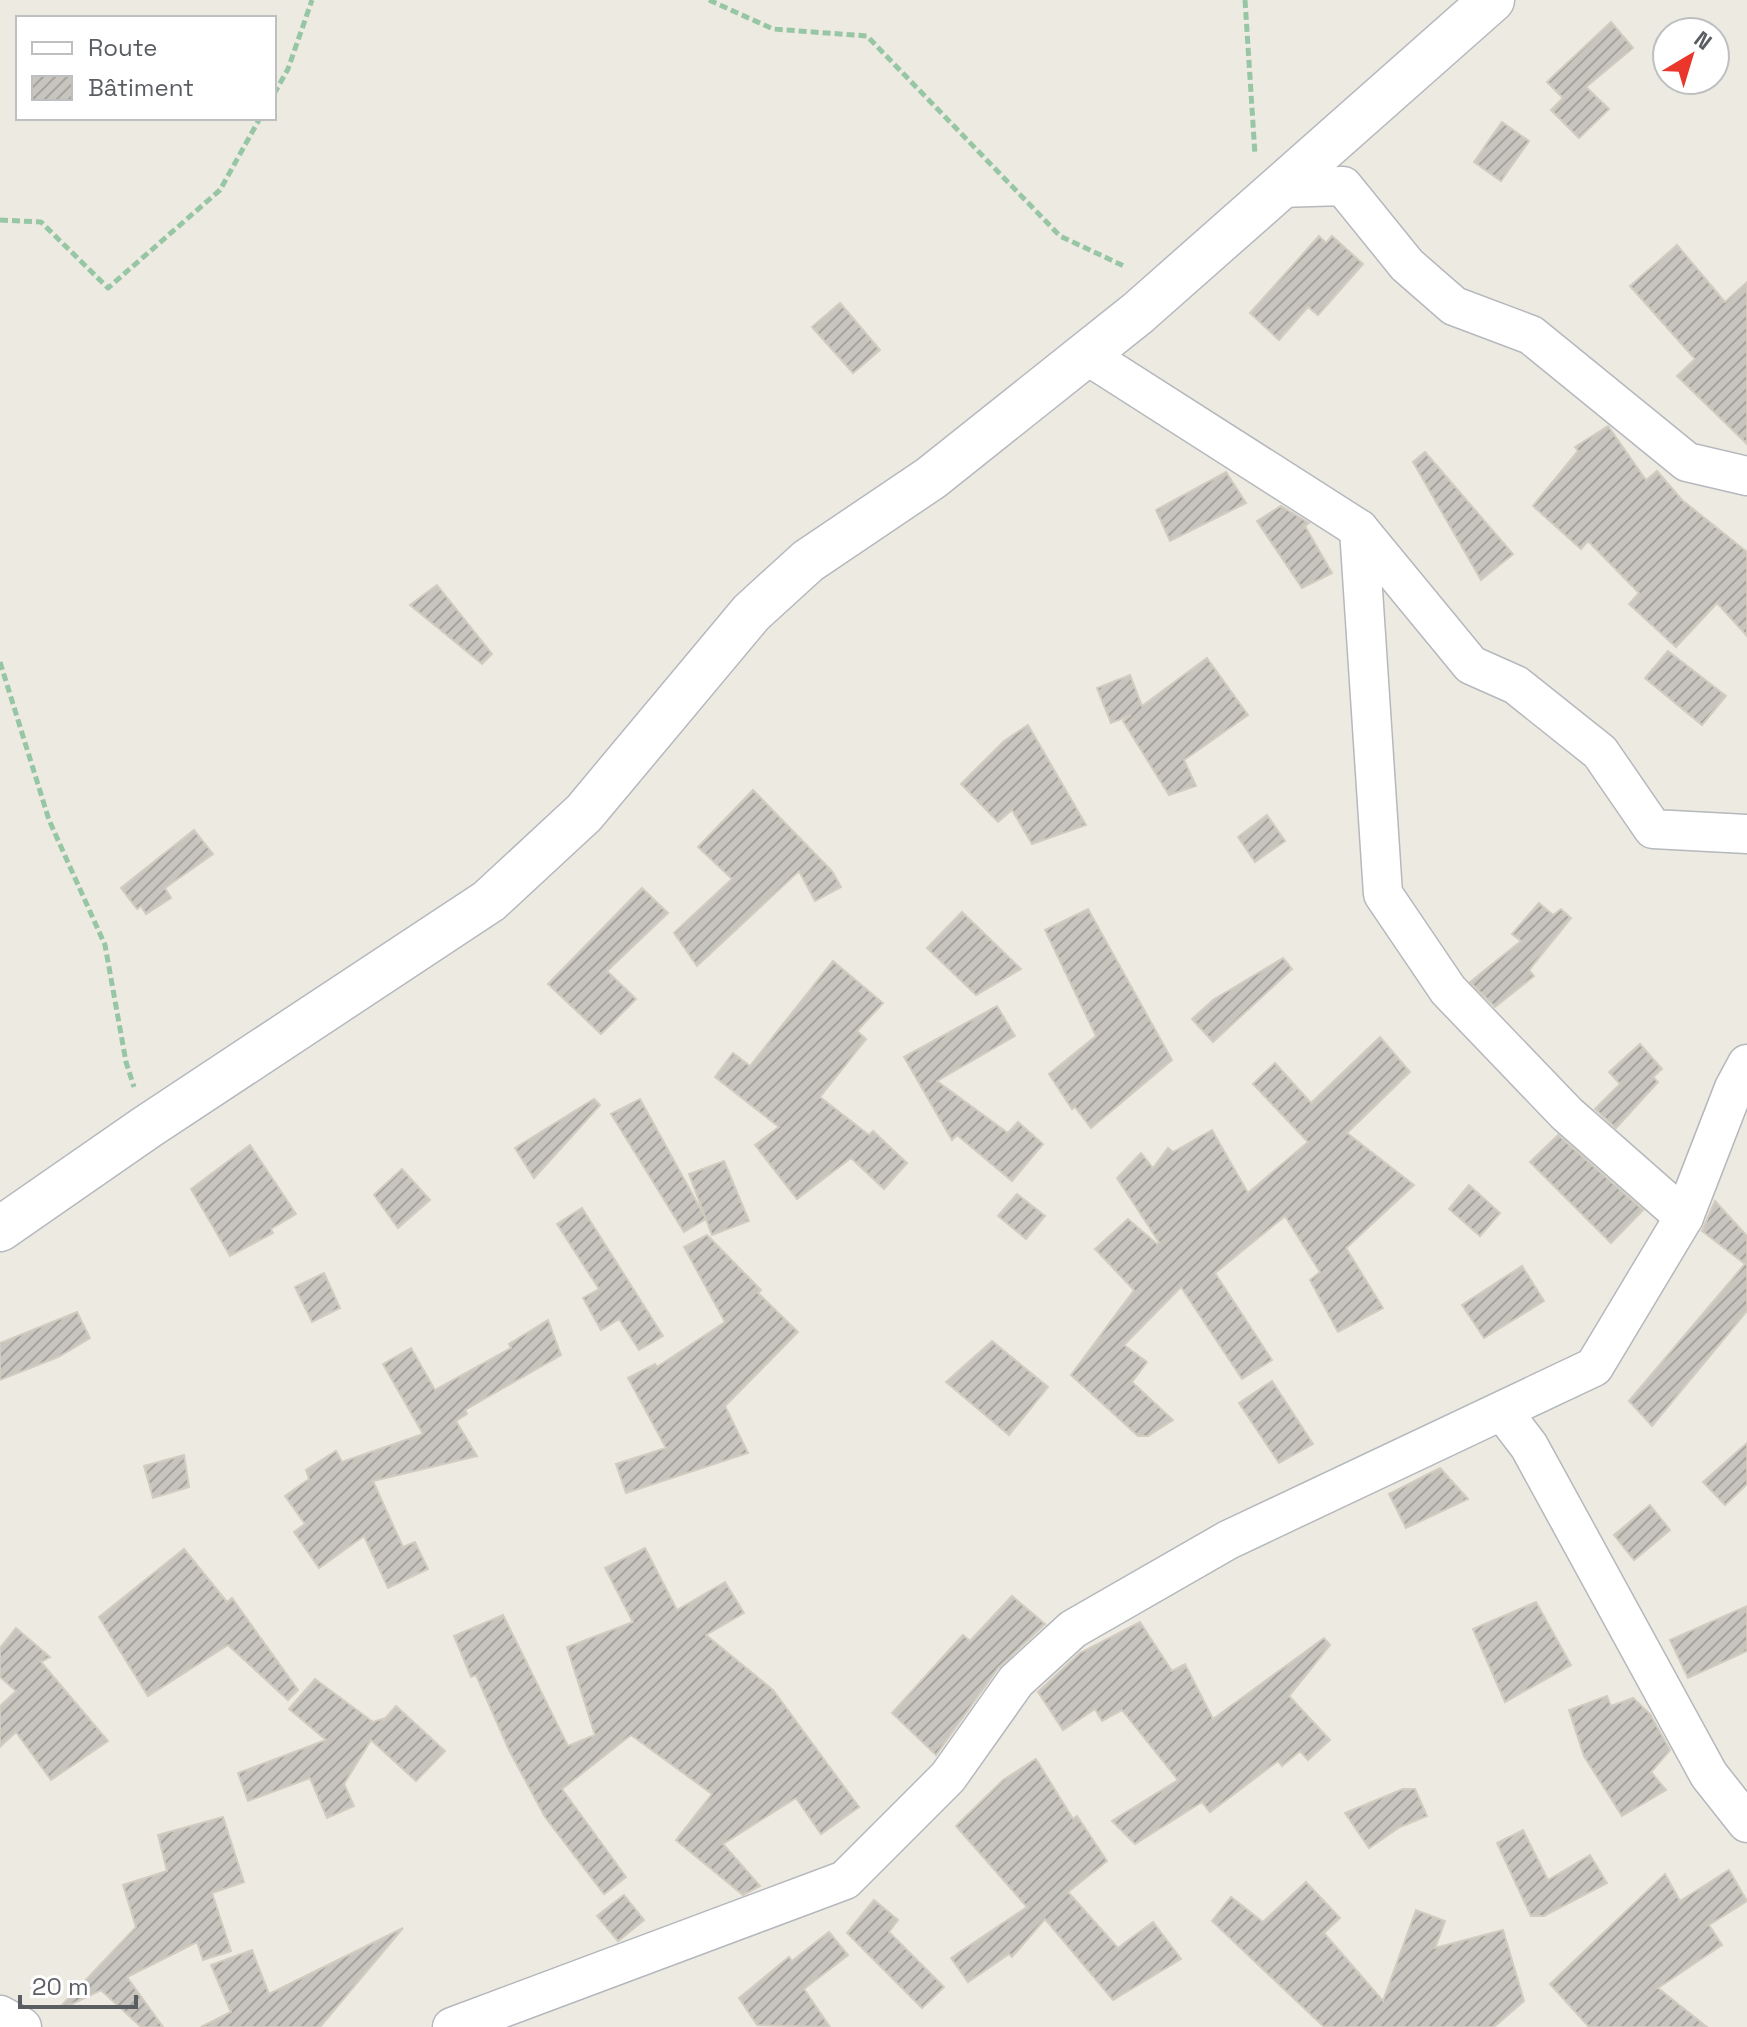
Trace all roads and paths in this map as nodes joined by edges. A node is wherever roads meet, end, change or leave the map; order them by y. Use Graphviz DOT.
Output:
graph roads {
  1 [pos="312,0"];
  2 [pos="709,0"];
  3 [pos="1245,0"];
  4 [pos="1492,0"];
  5 [pos="276,90"];
  6 [pos="259,120"];
  7 [pos="1279,188"];
  8 [pos="0,220"];
  9 [pos="1168,287"];
  10 [pos="1085,354"];
  11 [pos="1747,476"];
  12 [pos="1359,529"];
  13 [pos="0,662"];
  14 [pos="1747,834"];
  15 [pos="1747,1064"];
  16 [pos="147,1127"];
  17 [pos="1684,1217"];
  18 [pos="0,1229"];
  19 [pos="1503,1412"];
  20 [pos="1747,1823"];
  21 [pos="0,2015"];
  22 [pos="22,2027"];
  23 [pos="452,2027"];
  1 -- 5 [label="path"];
  2 -- 9 [label="path"];
  3 -- 7 [label="path"];
  4 -- 7 [label="main road"];
  6 -- 8 [label="path"];
  7 -- 9 [label="main road"];
  7 -- 11 [label="street"];
  9 -- 10 [label="main road"];
  10 -- 12 [label="street"];
  10 -- 16 [label="main road"];
  12 -- 14 [label="street"];
  12 -- 17 [label="street"];
  13 -- 16 [label="path"];
  15 -- 17 [label="street"];
  16 -- 18 [label="main road"];
  17 -- 19 [label="street"];
  19 -- 20 [label="street"];
  19 -- 23 [label="street"];
  21 -- 22 [label="street"];
}
